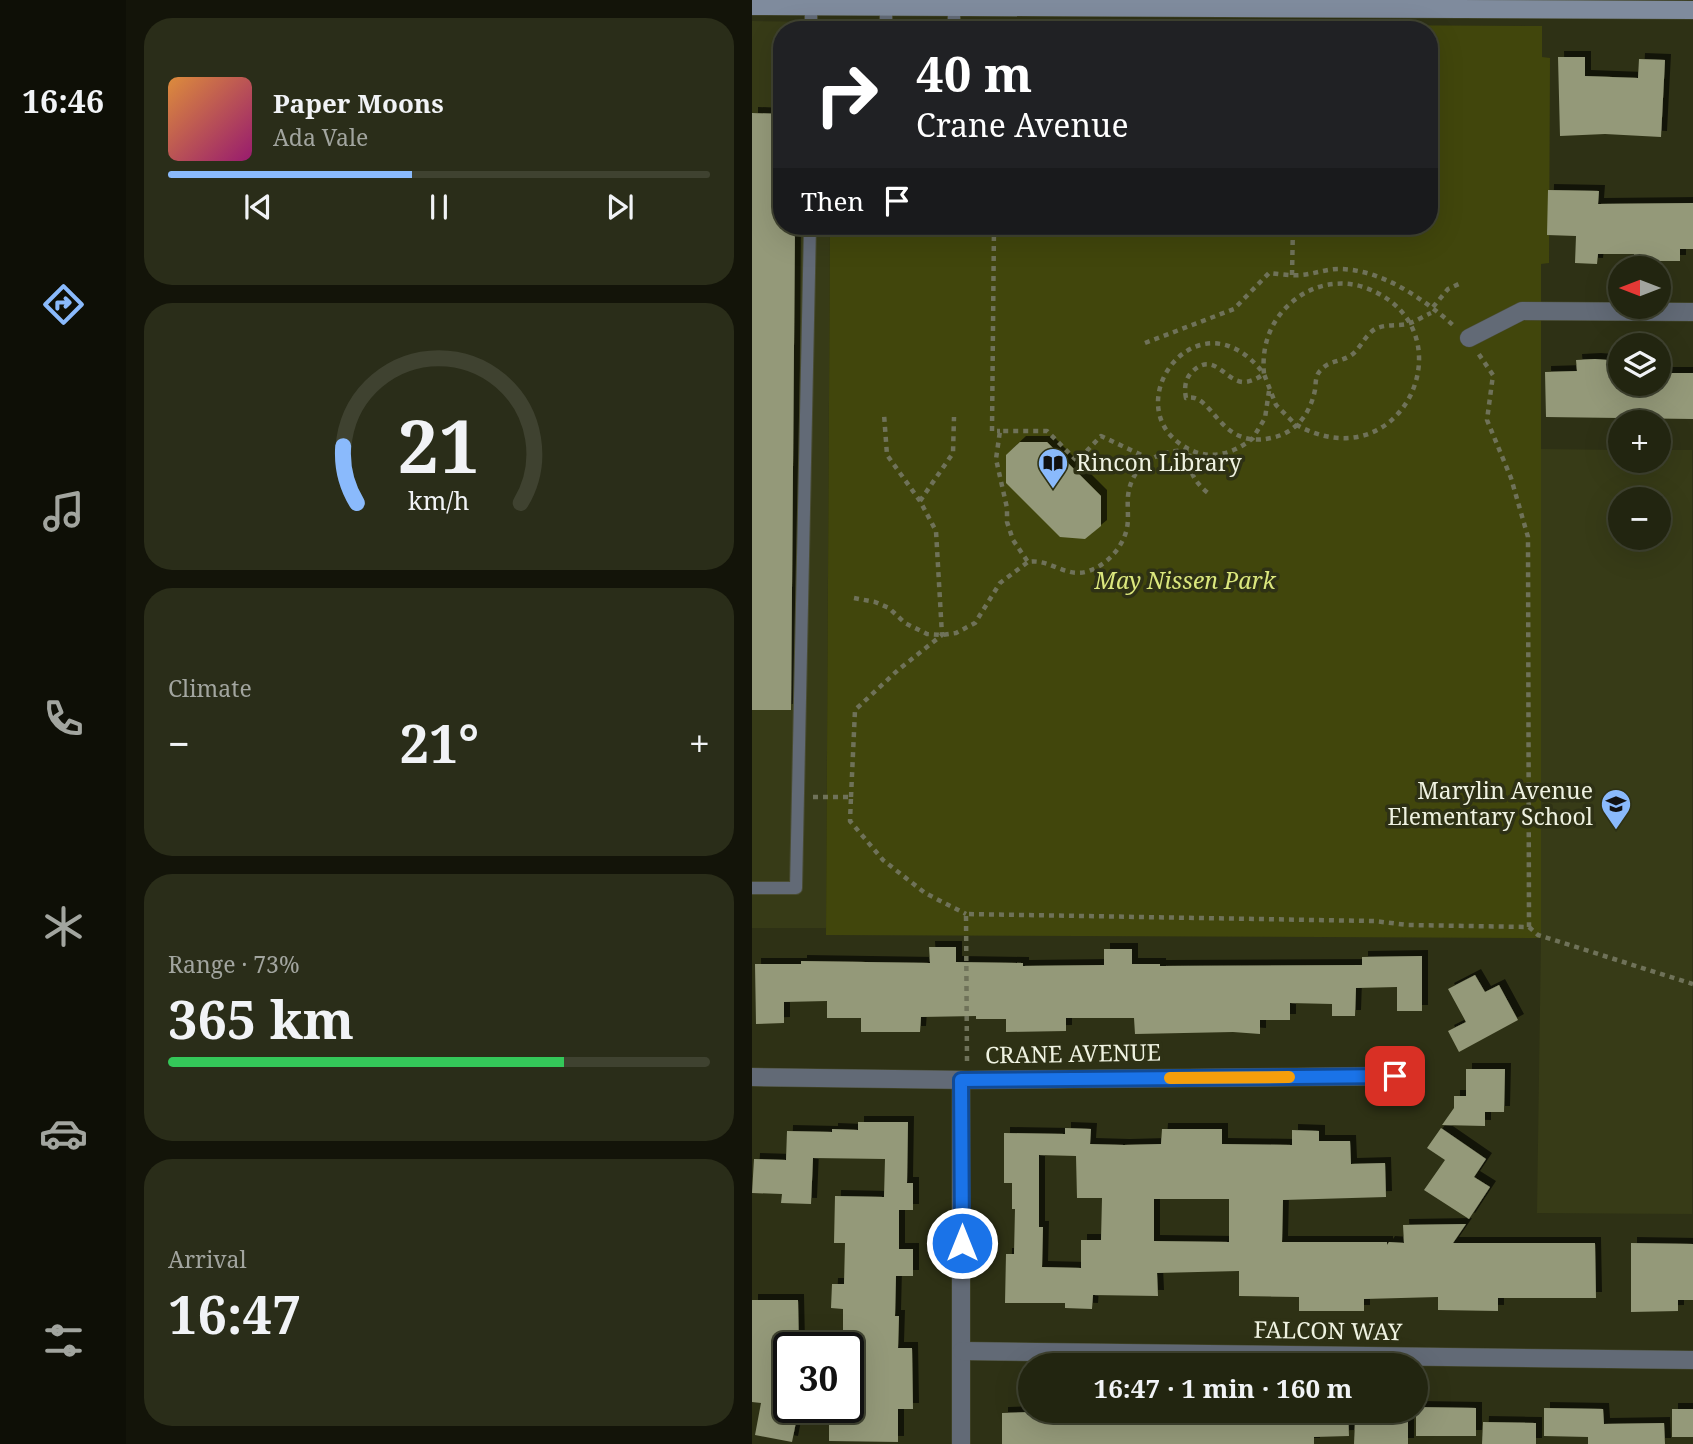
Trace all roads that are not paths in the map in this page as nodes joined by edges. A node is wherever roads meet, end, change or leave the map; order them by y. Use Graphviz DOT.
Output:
graph roads {
  1 [pos="811,3"];
  2 [pos="1134,4"];
  3 [pos="752,6"];
  4 [pos="886,6"];
  5 [pos="954,6"];
  6 [pos="1692,10"];
  7 [pos="811,21"];
  8 [pos="886,21"];
  9 [pos="954,21"];
  10 [pos="810,235"];
  11 [pos="1692,312"];
  12 [pos="1469,338"];
  13 [pos="752,888"];
  14 [pos="1395,1076"];
  15 [pos="752,1077"];
  16 [pos="965,1080"];
  17 [pos="962,1351"];
  18 [pos="1692,1360"];
  19 [pos="961,1444"];
  1 -- 3 [label="street"];
  1 -- 4 [label="street"];
  1 -- 7 [label="lane"];
  2 -- 5 [label="street"];
  2 -- 6 [label="street"];
  4 -- 5 [label="street"];
  4 -- 8 [label="lane"];
  5 -- 9 [label="lane"];
  10 -- 13 [label="lane"];
  11 -- 12 [label="street"];
  14 -- 16 [label="street, CRANE AVENUE"];
  15 -- 16 [label="street, CRANE AVENUE"];
  16 -- 17 [label="street"];
  17 -- 18 [label="street, FALCON WAY"];
  17 -- 19 [label="street"];
}
